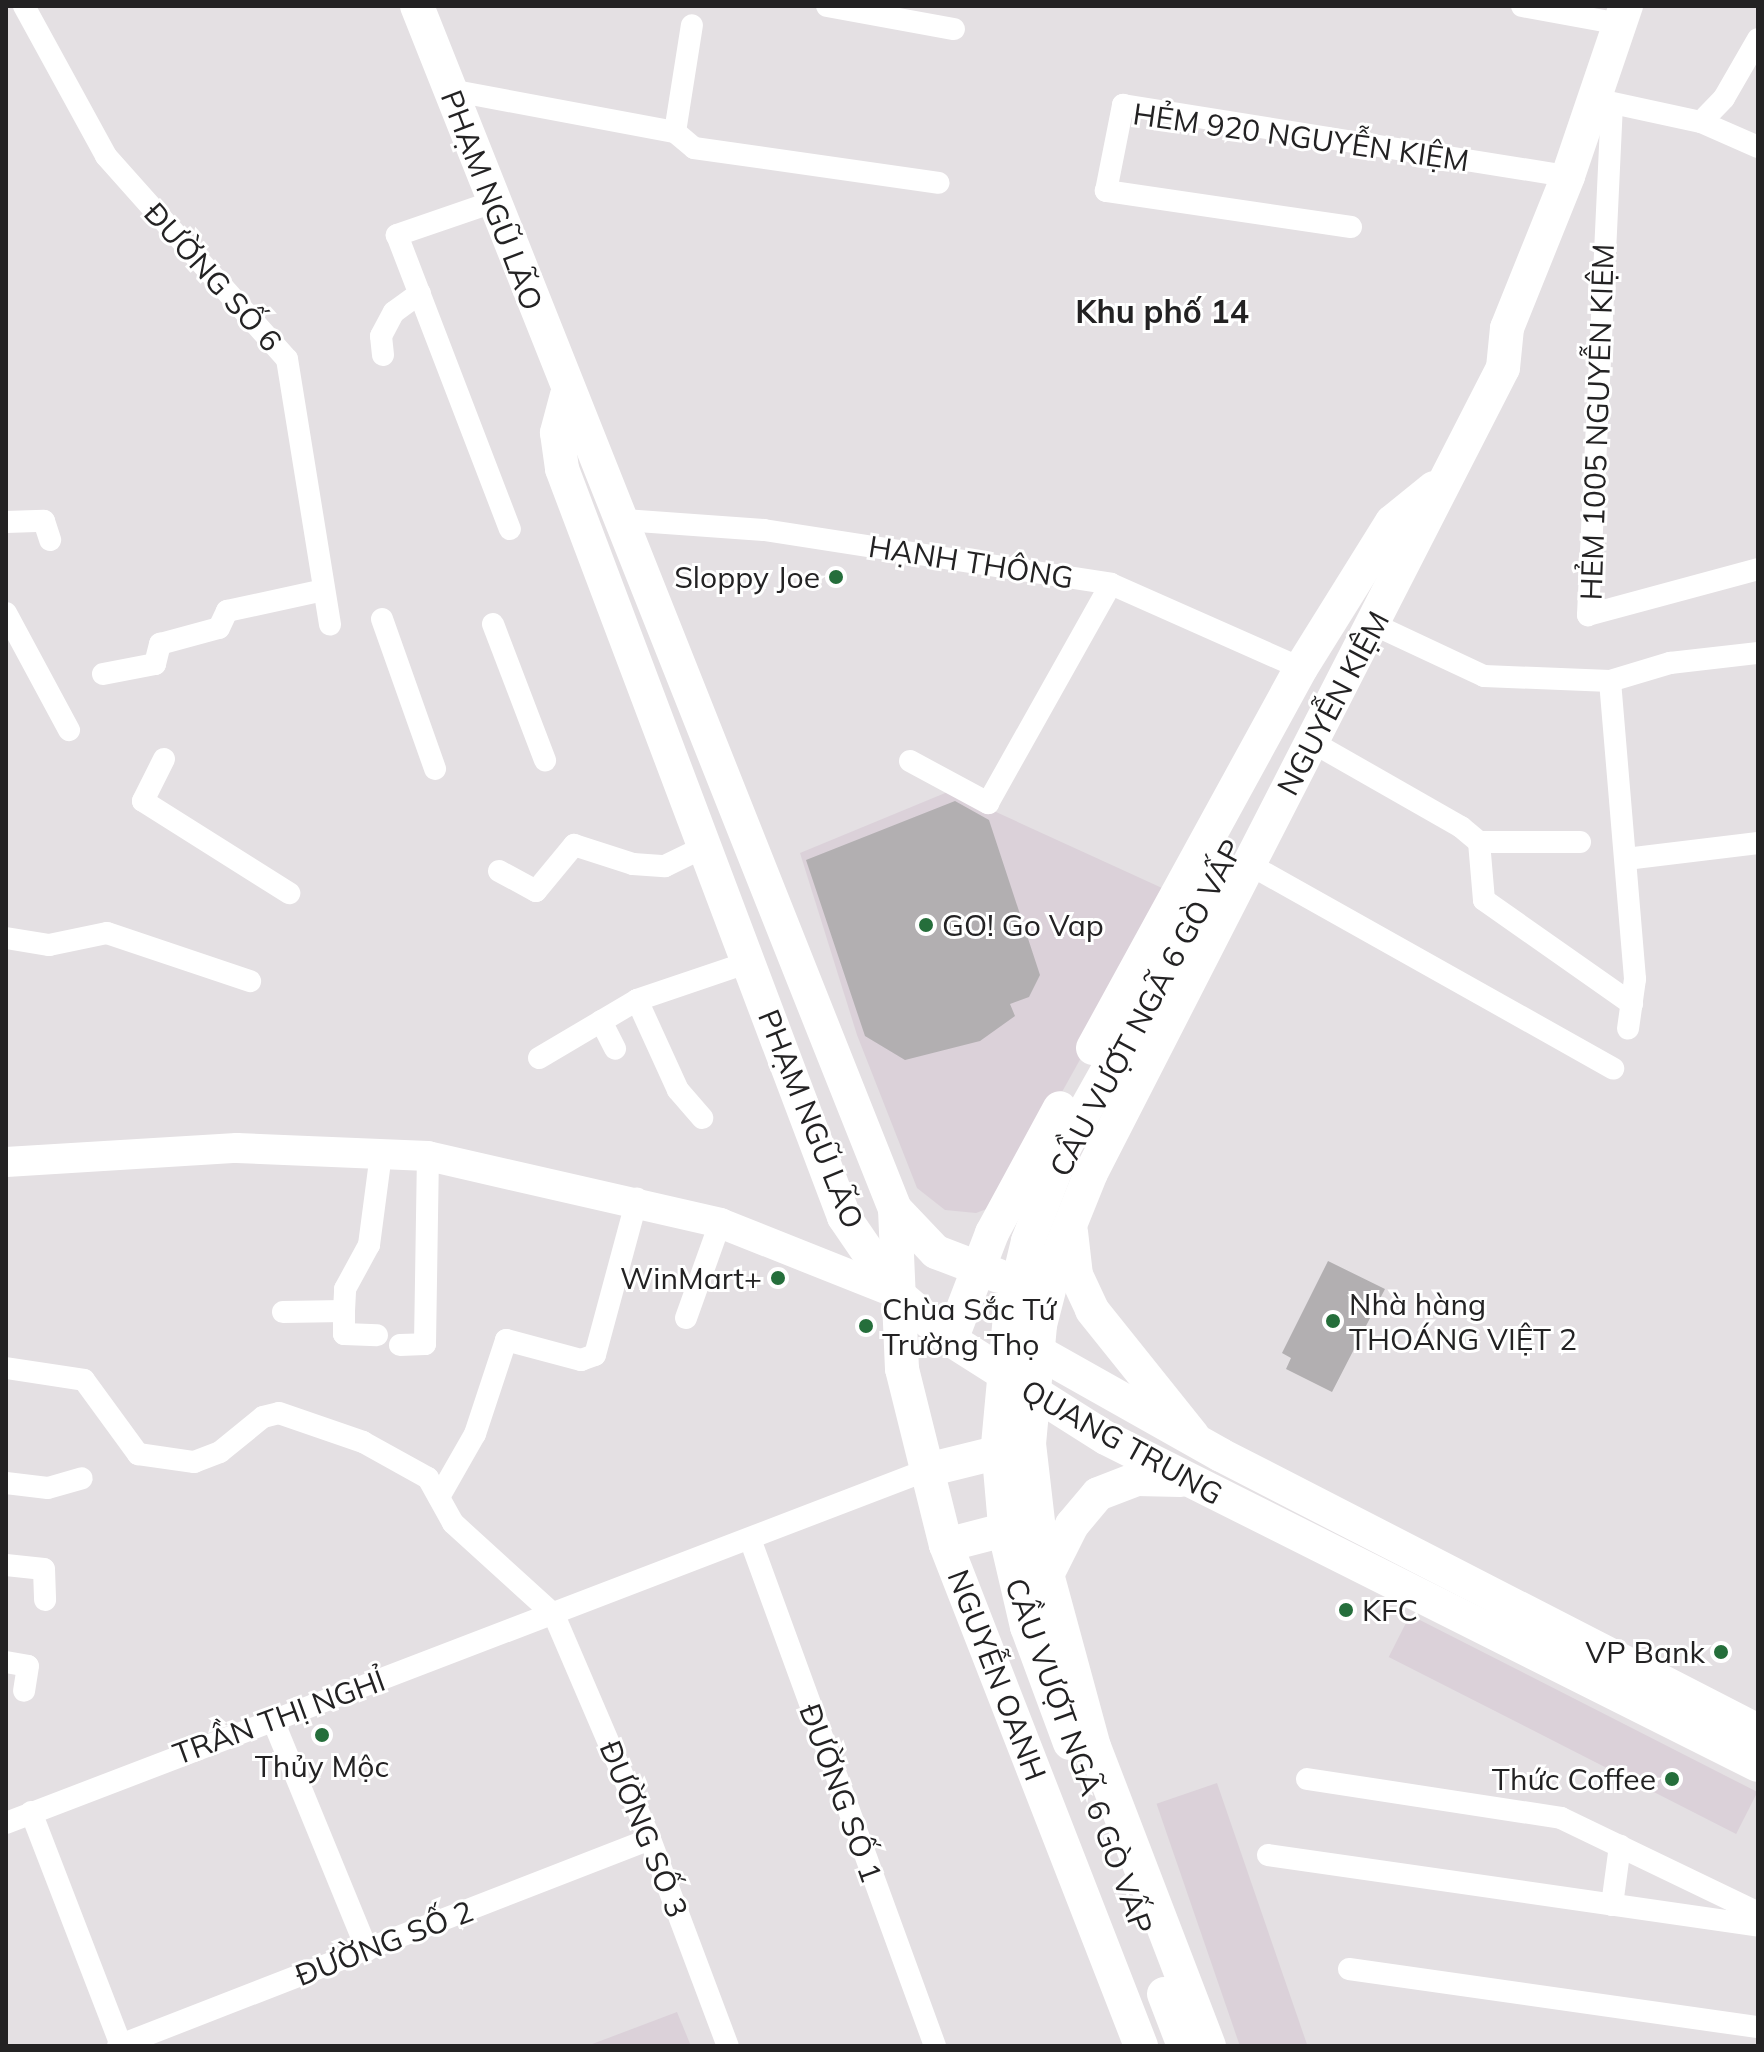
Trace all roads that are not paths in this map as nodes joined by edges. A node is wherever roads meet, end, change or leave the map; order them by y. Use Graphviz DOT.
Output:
graph roads {
  1 [pos="24,6"];
  2 [pos="417,6"];
  3 [pos="1522,6"];
  4 [pos="827,8"];
  5 [pos="1623,15"];
  6 [pos="692,25"];
  7 [pos="954,29"];
  8 [pos="1758,39"];
  9 [pos="450,90"];
  10 [pos="1604,101"];
  11 [pos="1701,122"];
  12 [pos="675,132"];
  13 [pos="1758,147"];
  14 [pos="1568,176"];
  15 [pos="939,183"];
  16 [pos="493,202"];
  17 [pos="1351,227"];
  18 [pos="420,293"];
  19 [pos="1507,328"];
  20 [pos="383,355"];
  21 [pos="567,395"];
  22 [pos="1429,498"];
  23 [pos="610,513"];
  24 [pos="6,522"];
  25 [pos="510,529"];
  26 [pos="50,540"];
  27 [pos="1758,569"];
  28 [pos="1111,584"];
  29 [pos="324,590"];
  30 [pos="6,613"];
  31 [pos="382,619"];
  32 [pos="493,624"];
  33 [pos="330,625"];
  34 [pos="1375,625"];
  35 [pos="1758,653"];
  36 [pos="1301,668"];
  37 [pos="103,674"];
  38 [pos="1610,681"];
  39 [pos="69,730"];
  40 [pos="1312,742"];
  41 [pos="164,759"];
  42 [pos="545,760"];
  43 [pos="910,761"];
  44 [pos="435,769"];
  45 [pos="1479,842"];
  46 [pos="1580,842"];
  47 [pos="1758,843"];
  48 [pos="706,846"];
  49 [pos="1626,859"];
  50 [pos="1247,863"];
  51 [pos="499,871"];
  52 [pos="289,893"];
  53 [pos="6,938"];
  54 [pos="749,962"];
  55 [pos="250,981"];
  56 [pos="637,1000"];
  57 [pos="1632,1004"];
  58 [pos="601,1021"];
  59 [pos="1628,1029"];
  60 [pos="615,1049"];
  61 [pos="539,1058"];
  62 [pos="1613,1068"];
  63 [pos="702,1118"];
  64 [pos="381,1154"];
  65 [pos="428,1156"];
  66 [pos="6,1162"];
  67 [pos="637,1199"];
  68 [pos="895,1209"];
  69 [pos="1073,1214"];
  70 [pos="720,1223"];
  71 [pos="1058,1255"];
  72 [pos="979,1269"];
  73 [pos="896,1293"];
  74 [pos="967,1308"];
  75 [pos="344,1311"];
  76 [pos="283,1312"];
  77 [pos="686,1318"];
  78 [pos="377,1335"];
  79 [pos="951,1340"];
  80 [pos="400,1345"];
  81 [pos="1035,1352"];
  82 [pos="6,1368"];
  83 [pos="1030,1394"];
  84 [pos="1198,1443"];
  85 [pos="1029,1444"];
  86 [pos="927,1470"];
  87 [pos="82,1478"];
  88 [pos="1193,1482"];
  89 [pos="6,1483"];
  90 [pos="439,1497"];
  91 [pos="1324,1509"];
  92 [pos="1034,1523"];
  93 [pos="750,1539"];
  94 [pos="1309,1543"];
  95 [pos="946,1545"];
  96 [pos="6,1565"];
  97 [pos="1046,1577"];
  98 [pos="45,1600"];
  99 [pos="554,1615"];
  100 [pos="6,1662"];
  101 [pos="24,1691"];
  102 [pos="272,1718"];
  103 [pos="1758,1731"];
  104 [pos="1758,1765"];
  105 [pos="1307,1779"];
  106 [pos="31,1812"];
  107 [pos="6,1823"];
  108 [pos="650,1839"];
  109 [pos="1620,1846"];
  110 [pos="1268,1855"];
  111 [pos="1612,1905"];
  112 [pos="1758,1913"];
  113 [pos="1758,1926"];
  114 [pos="367,1950"];
  115 [pos="1349,1969"];
  116 [pos="1758,2027"];
  117 [pos="119,2046"];
  118 [pos="728,2046"];
  119 [pos="935,2046"];
  120 [pos="1141,2046"];
  121 [pos="1157,2046"];
  122 [pos="1184,2046"];
  123 [pos="1209,2046"];
  1 -- 29 [label="street, ĐƯỜNG SỐ 6"];
  2 -- 9 [label="main road, PHẠM NGŨ LÃO"];
  3 -- 5 [label="street"];
  4 -- 7 [label="street"];
  5 -- 10 [label="main road, NGUYỄN KIỆM"];
  6 -- 12 [label="street"];
  8 -- 11 [label="street"];
  9 -- 12 [label="street"];
  9 -- 16 [label="main road, PHẠM NGŨ LÃO"];
  10 -- 11 [label="street"];
  10 -- 14 [label="main road, NGUYỄN KIỆM"];
  10 -- 27 [label="street, HẺM 1005 NGUYỄN KIỆM"];
  11 -- 13 [label="street"];
  12 -- 15 [label="street"];
  14 -- 17 [label="street, HẺM 920 NGUYỄN KIỆM"];
  14 -- 19 [label="main road, NGUYỄN KIỆM"];
  16 -- 18 [label="street"];
  16 -- 21 [label="main road, PHẠM NGŨ LÃO"];
  18 -- 20 [label="street"];
  18 -- 25 [label="street"];
  19 -- 22 [label="main road, CẦU VƯỢT NGÃ 6 GÒ VẤP"];
  19 -- 34 [label="main road, NGUYỄN KIỆM"];
  21 -- 23 [label="main road, PHẠM NGŨ LÃO"];
  21 -- 48 [label="main road, PHẠM NGŨ LÃO"];
  22 -- 36 [label="main road, NGUYỄN KIỆM"];
  22 -- 122 [label="main road, CẦU VƯỢT NGÃ 6 GÒ VẤP"];
  23 -- 28 [label="street, HẠNH THÔNG"];
  23 -- 68 [label="main road, PHẠM NGŨ LÃO"];
  23 -- 121 [label="main road, CẦU VƯỢT NGÃ 6 GÒ VẤP"];
  24 -- 26 [label="street"];
  28 -- 36 [label="street, HẠNH THÔNG"];
  28 -- 43 [label="street"];
  29 -- 33 [label="street, ĐƯỜNG SỐ 6"];
  29 -- 37 [label="street"];
  30 -- 39 [label="street"];
  31 -- 44 [label="street"];
  32 -- 42 [label="street"];
  34 -- 38 [label="street"];
  34 -- 40 [label="main road, NGUYỄN KIỆM"];
  35 -- 38 [label="street"];
  36 -- 72 [label="main road, NGUYỄN KIỆM"];
  38 -- 49 [label="street"];
  40 -- 45 [label="street"];
  40 -- 50 [label="main road, NGUYỄN KIỆM"];
  41 -- 52 [label="street"];
  45 -- 46 [label="street"];
  45 -- 57 [label="street"];
  47 -- 49 [label="street"];
  48 -- 51 [label="street"];
  48 -- 54 [label="main road, PHẠM NGŨ LÃO"];
  49 -- 57 [label="street"];
  50 -- 62 [label="street"];
  50 -- 69 [label="main road, NGUYỄN KIỆM"];
  53 -- 55 [label="street"];
  54 -- 56 [label="street"];
  54 -- 73 [label="main road, PHẠM NGŨ LÃO"];
  56 -- 58 [label="street"];
  56 -- 63 [label="street"];
  57 -- 59 [label="street"];
  58 -- 60 [label="street"];
  58 -- 61 [label="street"];
  64 -- 65 [label="main road"];
  64 -- 66 [label="main road"];
  64 -- 75 [label="street"];
  65 -- 67 [label="main road"];
  65 -- 80 [label="street"];
  67 -- 70 [label="main road"];
  67 -- 90 [label="street"];
  68 -- 72 [label="main road"];
  68 -- 73 [label="main road, PHẠM NGŨ LÃO"];
  69 -- 71 [label="main road, NGUYỄN KIỆM"];
  69 -- 84 [label="main road"];
  70 -- 73 [label="main road"];
  70 -- 77 [label="street"];
  71 -- 72 [label="main road"];
  71 -- 81 [label="main road, NGUYỄN KIỆM"];
  72 -- 74 [label="main road, NGUYỄN KIỆM"];
  73 -- 74 [label="main road, QUANG TRUNG"];
  73 -- 79 [label="main road, QUANG TRUNG"];
  73 -- 86 [label="main road, NGUYỄN OANH"];
  74 -- 79 [label="main road, NGUYỄN KIỆM"];
  74 -- 81 [label="main road, QUANG TRUNG"];
  75 -- 76 [label="street"];
  75 -- 78 [label="street"];
  79 -- 83 [label="main road, QUANG TRUNG"];
  81 -- 83 [label="main road, NGUYỄN KIỆM"];
  81 -- 84 [label="main road, QUANG TRUNG"];
  82 -- 90 [label="street"];
  83 -- 85 [label="main road"];
  83 -- 88 [label="main road, QUANG TRUNG"];
  84 -- 91 [label="main road, QUANG TRUNG"];
  85 -- 86 [label="main road"];
  85 -- 92 [label="main road"];
  86 -- 93 [label="street"];
  86 -- 95 [label="main road, NGUYỄN OANH"];
  87 -- 89 [label="street"];
  88 -- 94 [label="main road, QUANG TRUNG"];
  88 -- 97 [label="main road"];
  90 -- 99 [label="street"];
  91 -- 94 [label="main road"];
  91 -- 103 [label="main road, QUANG TRUNG"];
  92 -- 95 [label="main road"];
  92 -- 97 [label="main road"];
  93 -- 99 [label="street, TRẦN THỊ NGHỈ"];
  93 -- 119 [label="street, ĐƯỜNG SỐ 1"];
  94 -- 104 [label="main road, QUANG TRUNG"];
  95 -- 120 [label="main road, NGUYỄN OANH"];
  96 -- 98 [label="street"];
  97 -- 123 [label="main road"];
  99 -- 102 [label="street, TRẦN THỊ NGHỈ"];
  99 -- 108 [label="street, ĐƯỜNG SỐ 3"];
  100 -- 101 [label="street"];
  102 -- 106 [label="street, TRẦN THỊ NGHỈ"];
  102 -- 114 [label="street"];
  105 -- 109 [label="street"];
  106 -- 107 [label="street, TRẦN THỊ NGHỈ"];
  106 -- 117 [label="street"];
  108 -- 114 [label="street, ĐƯỜNG SỐ 2"];
  108 -- 118 [label="street, ĐƯỜNG SỐ 3"];
  109 -- 111 [label="street"];
  109 -- 112 [label="street"];
  110 -- 111 [label="street"];
  111 -- 113 [label="street"];
  114 -- 117 [label="street, ĐƯỜNG SỐ 2"];
  115 -- 116 [label="street"];
}
